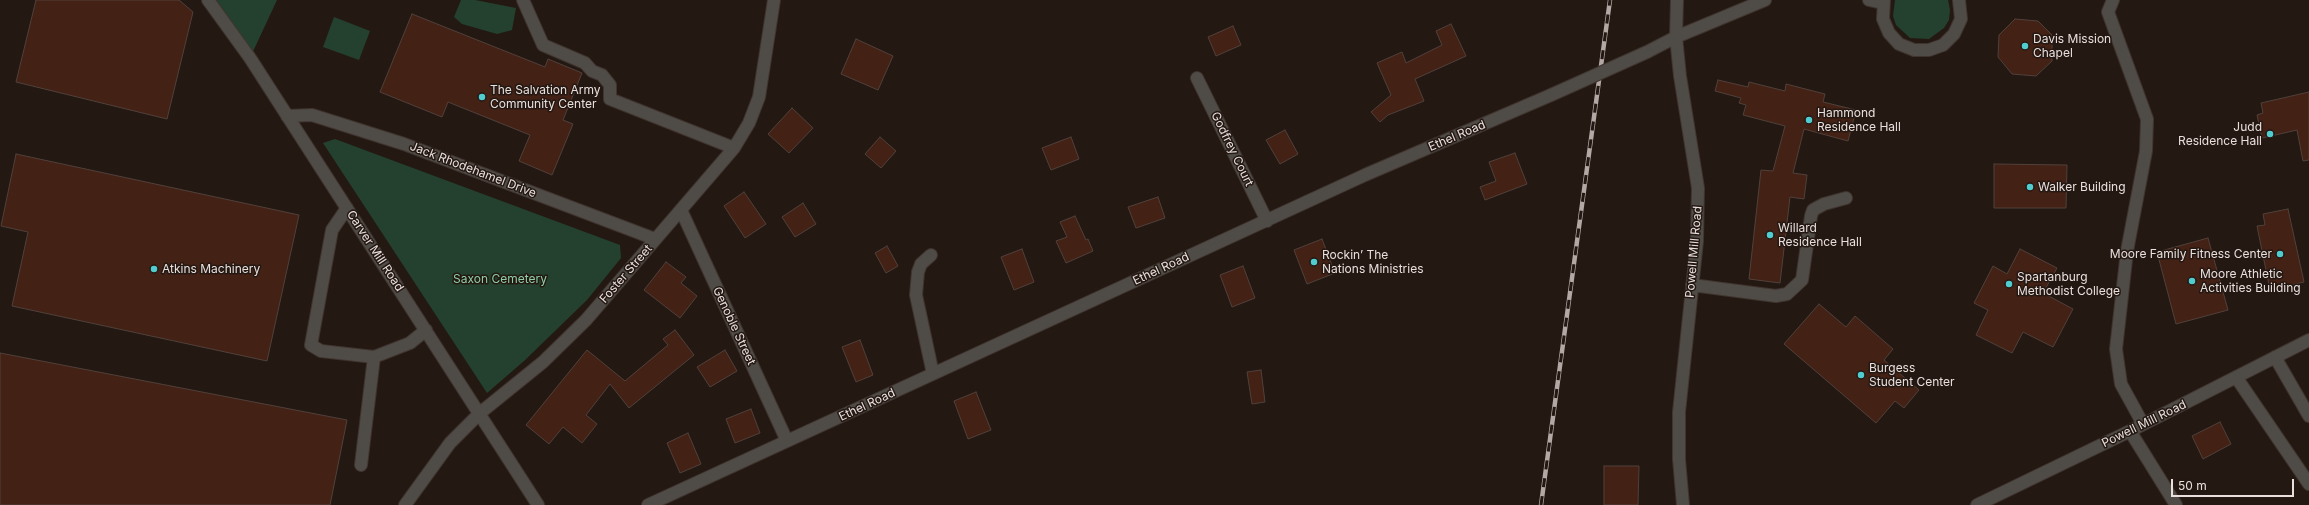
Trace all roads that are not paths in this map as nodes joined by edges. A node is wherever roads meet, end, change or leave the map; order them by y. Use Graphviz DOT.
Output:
graph roads {
  1 [pos="208,0"];
  2 [pos="523,0"];
  3 [pos="774,0"];
  4 [pos="1677,0"];
  5 [pos="1765,0"];
  6 [pos="1870,0"];
  7 [pos="1959,0"];
  8 [pos="2113,0"];
  9 [pos="1884,2"];
  10 [pos="1676,37"];
  11 [pos="1197,78"];
  12 [pos="287,116"];
  13 [pos="734,148"];
  14 [pos="1846,198"];
  15 [pos="346,208"];
  16 [pos="681,210"];
  17 [pos="1267,221"];
  18 [pos="655,240"];
  19 [pos="931,255"];
  20 [pos="1692,285"];
  21 [pos="426,330"];
  22 [pos="2309,340"];
  23 [pos="2275,357"];
  24 [pos="374,358"];
  25 [pos="933,374"];
  26 [pos="2236,377"];
  27 [pos="480,413"];
  28 [pos="2309,416"];
  29 [pos="2143,424"];
  30 [pos="2130,431"];
  31 [pos="787,441"];
  32 [pos="361,464"];
  33 [pos="2309,484"];
  34 [pos="405,505"];
  35 [pos="538,505"];
  36 [pos="648,505"];
  37 [pos="1683,505"];
  38 [pos="1977,505"];
  39 [pos="2176,505"];
  1 -- 12 [label="street, Carver Mill Road"];
  2 -- 13 [label="street"];
  3 -- 13 [label="street, Foster Street"];
  4 -- 10 [label="street, Powell Mill Road"];
  5 -- 10 [label="street, Ethel Road"];
  6 -- 9 [label="street"];
  7 -- 9 [label="street"];
  8 -- 29 [label="street"];
  10 -- 17 [label="street, Ethel Road, bridge"];
  10 -- 20 [label="street, Powell Mill Road"];
  11 -- 17 [label="street, Godfrey Court"];
  12 -- 15 [label="street, Carver Mill Road"];
  12 -- 18 [label="street, Jack Rhodehamel Drive"];
  13 -- 16 [label="street, Foster Street"];
  14 -- 20 [label="street"];
  15 -- 21 [label="street, Carver Mill Road"];
  15 -- 24 [label="street"];
  16 -- 18 [label="street, Foster Street"];
  16 -- 31 [label="street, Genoble Street"];
  17 -- 25 [label="street, Ethel Road"];
  18 -- 27 [label="street, Foster Street"];
  19 -- 25 [label="street"];
  20 -- 37 [label="street, Powell Mill Road"];
  21 -- 24 [label="street"];
  21 -- 27 [label="street, Carver Mill Road"];
  22 -- 23 [label="street, Powell Mill Road"];
  23 -- 26 [label="street, Powell Mill Road"];
  23 -- 28 [label="street"];
  24 -- 32 [label="street"];
  25 -- 31 [label="street, Ethel Road"];
  26 -- 29 [label="street, Powell Mill Road"];
  26 -- 33 [label="street"];
  27 -- 34 [label="street, Foster Street"];
  27 -- 35 [label="street, Carver Mill Road"];
  29 -- 30 [label="street, Powell Mill Road"];
  30 -- 38 [label="street, Powell Mill Road"];
  30 -- 39 [label="street"];
  31 -- 36 [label="street, Ethel Road"];
}
